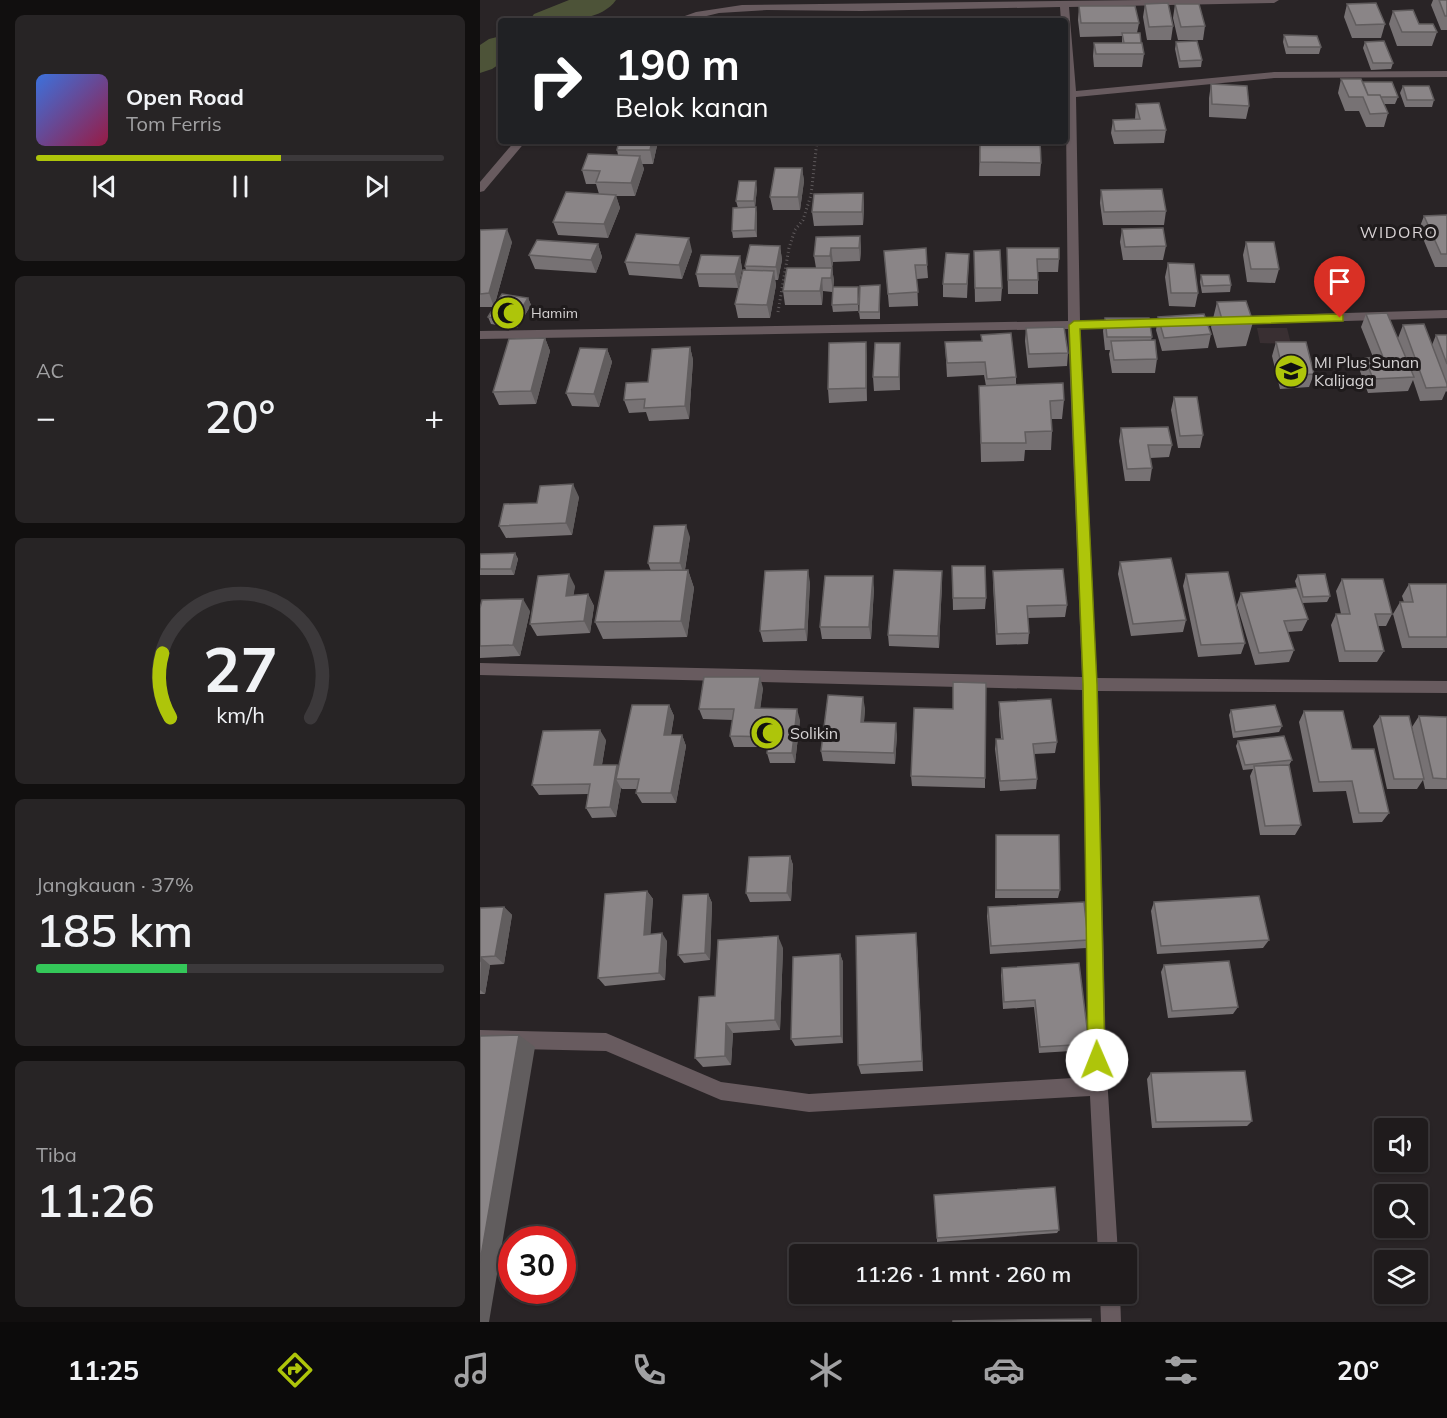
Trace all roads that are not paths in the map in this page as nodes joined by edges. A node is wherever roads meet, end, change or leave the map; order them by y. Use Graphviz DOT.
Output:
graph roads {
  1 [pos="1274,0"];
  2 [pos="1064,5"];
  3 [pos="688,18"];
  4 [pos="1065,18"];
  5 [pos="1068,56"];
  6 [pos="1447,74"];
  7 [pos="1071,94"];
  8 [pos="518,144"];
  9 [pos="480,189"];
  10 [pos="1447,314"];
  11 [pos="1074,325"];
  12 [pos="480,335"];
  13 [pos="480,669"];
  14 [pos="1090,684"];
  15 [pos="1447,687"];
  16 [pos="480,1039"];
  17 [pos="1098,1086"];
  18 [pos="1107,1244"];
  19 [pos="1111,1304"];
  20 [pos="1112,1322"];
  1 -- 2 [label="street"];
  2 -- 3 [label="street"];
  2 -- 4 [label="street"];
  5 -- 7 [label="street"];
  6 -- 7 [label="street"];
  7 -- 11 [label="street"];
  8 -- 9 [label="street"];
  10 -- 11 [label="street"];
  11 -- 12 [label="street"];
  11 -- 14 [label="street"];
  13 -- 14 [label="street"];
  14 -- 15 [label="street"];
  14 -- 17 [label="street"];
  16 -- 17 [label="street"];
  17 -- 18 [label="street"];
  19 -- 20 [label="street"];
}
